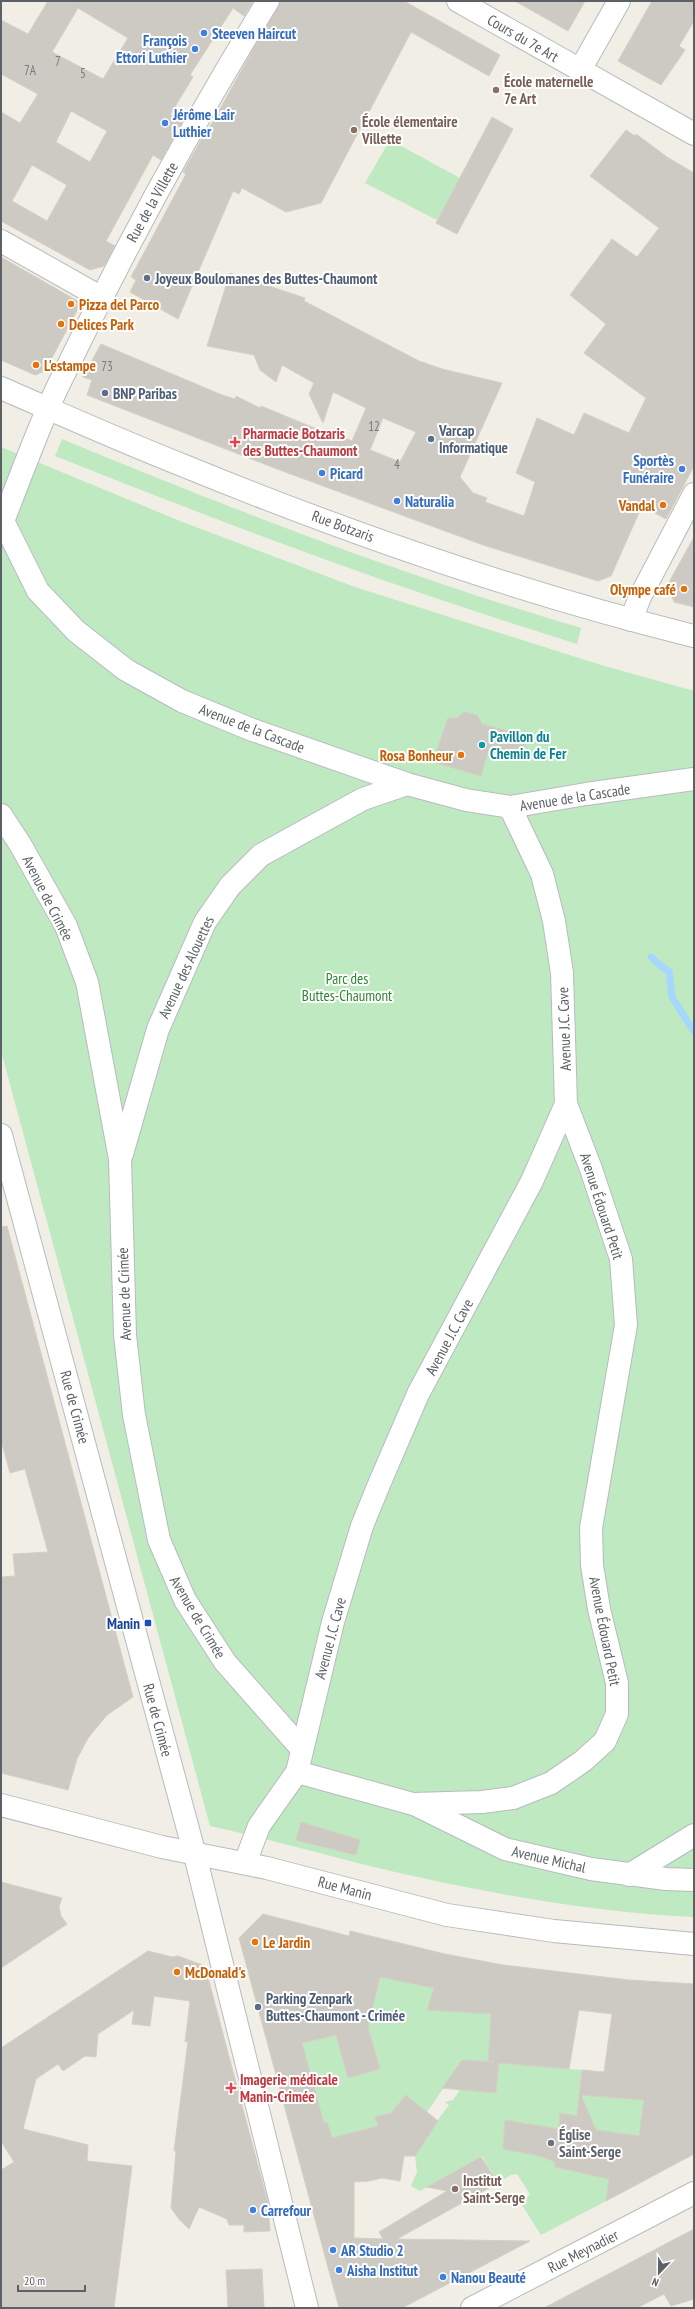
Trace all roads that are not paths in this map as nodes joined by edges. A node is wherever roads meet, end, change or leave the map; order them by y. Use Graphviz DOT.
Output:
graph roads {
  1 [pos="268,1"];
  2 [pos="458,1"];
  3 [pos="619,1"];
  4 [pos="580,70"];
  5 [pos="694,134"];
  6 [pos="1,241"];
  7 [pos="102,298"];
  8 [pos="1,388"];
  9 [pos="48,408"];
  10 [pos="694,494"];
  11 [pos="2,521"];
  12 [pos="631,620"];
  13 [pos="694,636"];
  14 [pos="694,779"];
  15 [pos="407,784"];
  16 [pos="510,807"];
  17 [pos="1,815"];
  18 [pos="566,1104"];
  19 [pos="1,1135"];
  20 [pos="120,1159"];
  21 [pos="301,1748"];
  22 [pos="297,1772"];
  23 [pos="413,1804"];
  24 [pos="1,1805"];
  25 [pos="694,1836"];
  26 [pos="195,1855"];
  27 [pos="245,1862"];
  28 [pos="629,1875"];
  29 [pos="694,1880"];
  30 [pos="694,1944"];
  31 [pos="694,2193"];
  32 [pos="307,2308"];
  33 [pos="472,2308"];
  1 -- 7 [label="street, Rue de la Villette"];
  2 -- 4 [label="street, Cours du 7e Art"];
  3 -- 4 [label="street"];
  4 -- 5 [label="street, Cours du 7e Art"];
  6 -- 7 [label="street"];
  7 -- 9 [label="street, Rue de la Villette"];
  8 -- 9 [label="street, Rue Botzaris"];
  9 -- 11 [label="street, Avenue de la Cascade"];
  9 -- 12 [label="street, Rue Botzaris"];
  10 -- 12 [label="street"];
  11 -- 15 [label="street, Avenue de la Cascade"];
  12 -- 13 [label="street, Rue Botzaris"];
  14 -- 16 [label="street, Avenue de la Cascade"];
  15 -- 16 [label="street, Avenue de la Cascade"];
  15 -- 20 [label="street, Avenue des Alouettes"];
  16 -- 18 [label="street, Avenue J.C. Cave"];
  17 -- 20 [label="street, Avenue de Crimée"];
  18 -- 21 [label="street, Avenue J.C. Cave"];
  18 -- 23 [label="street, Avenue Édouard Petit"];
  19 -- 26 [label="street, Rue de Crimée"];
  20 -- 21 [label="street, Avenue de Crimée"];
  21 -- 22 [label="street, Avenue J.C. Cave"];
  22 -- 23 [label="street, Avenue Édouard Petit"];
  22 -- 27 [label="street, Avenue J.C. Cave"];
  23 -- 28 [label="street, Avenue Michal"];
  24 -- 26 [label="street, Rue Manin"];
  25 -- 28 [label="street"];
  26 -- 27 [label="street, Rue Manin"];
  26 -- 32 [label="street, Rue de Crimée"];
  27 -- 30 [label="street, Rue Manin"];
  28 -- 29 [label="street, Avenue Michal"];
  31 -- 33 [label="street, Rue Meynadier"];
}
